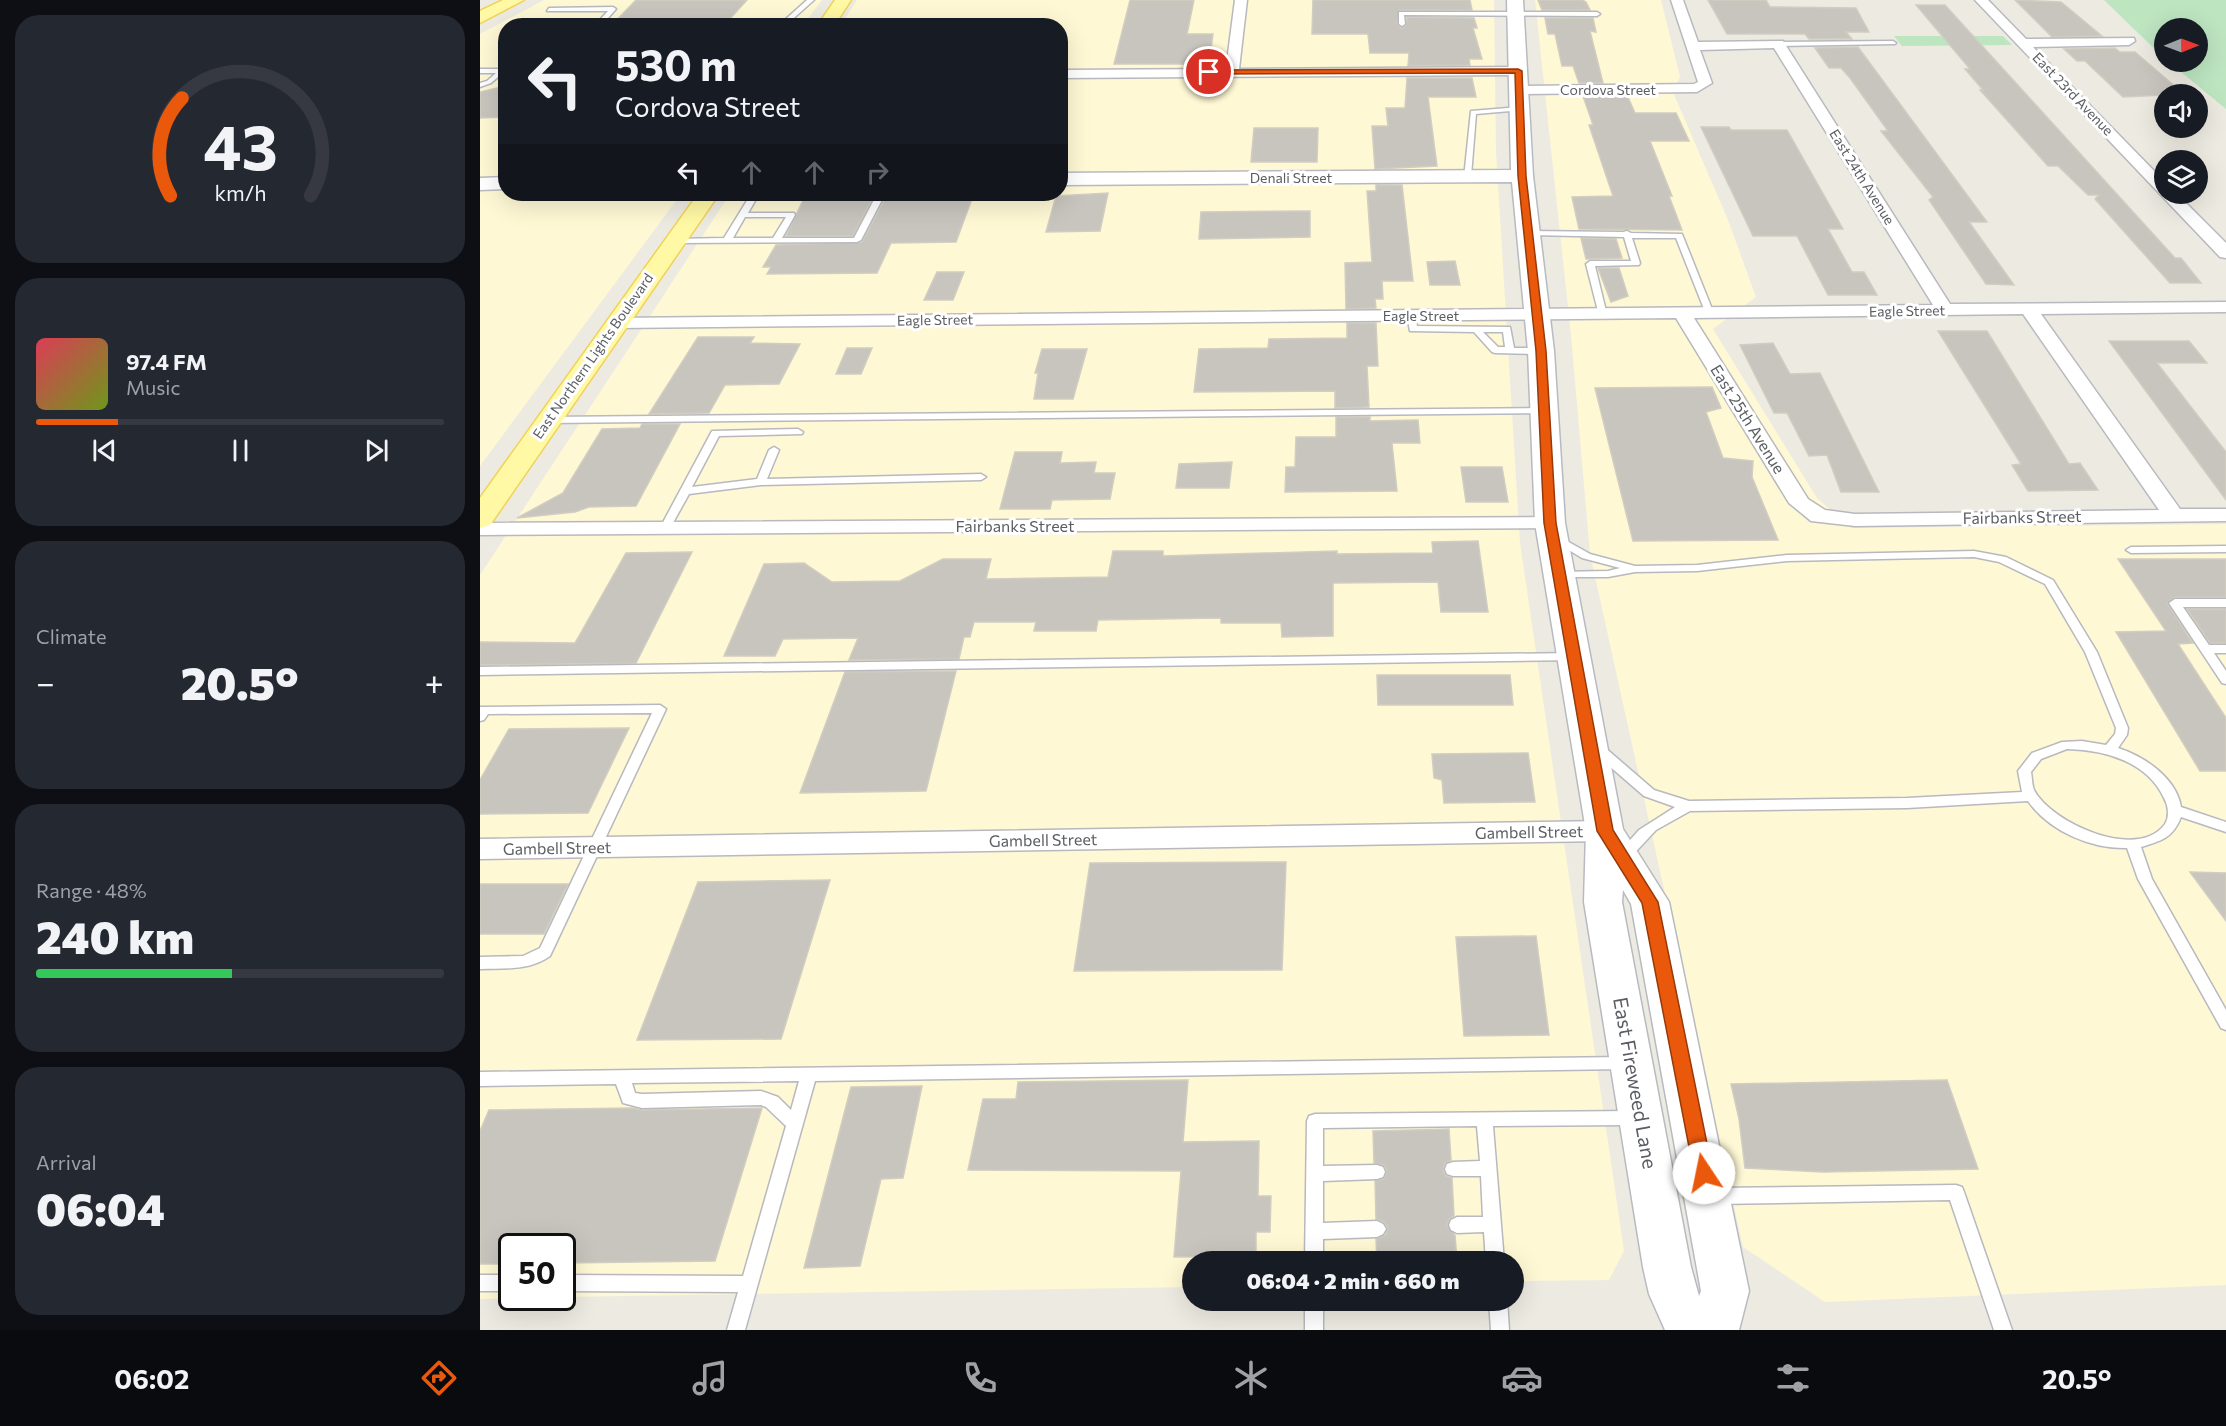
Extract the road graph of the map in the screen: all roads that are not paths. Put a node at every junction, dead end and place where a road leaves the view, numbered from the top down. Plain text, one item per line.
1 (516, 0) edge
2 (811, 0) edge
3 (843, 0) edge
4 (1240, 0) edge
5 (1677, 0) edge
6 (1981, 0) edge
7 (1516, 7) edge
8 (549, 9) dead end
9 (1597, 14) dead end
10 (480, 18) edge
11 (605, 18) edge
12 (790, 18) edge
13 (831, 18) edge
14 (1402, 24) dead end
15 (2128, 41) dead end
16 (1893, 43) dead end
17 (2024, 43) junction
18 (1778, 44) junction
19 (1693, 46) junction
20 (480, 71) edge
21 (498, 71) edge
22 (1232, 72) junction
23 (1068, 74) edge
24 (498, 75) edge
25 (480, 85) edge
26 (1519, 90) junction
27 (1467, 176) junction
28 (1522, 176) junction
29 (1068, 179) edge
30 (2154, 179) edge
31 (498, 183) edge
32 (480, 184) edge
33 (703, 201) edge
34 (751, 201) edge
35 (877, 201) edge
36 (2179, 204) edge
37 (742, 215) junction
38 (1530, 233) junction
39 (1627, 233) junction
40 (727, 240) junction
41 (776, 240) junction
42 (674, 241) junction
43 (2226, 253) edge
44 (2226, 307) edge
45 (1945, 310) junction
46 (2030, 310) junction
47 (1710, 314) junction
48 (1538, 315) junction
49 (1603, 315) junction
50 (1683, 315) junction
51 (1411, 316) junction
52 (616, 323) junction
53 (1476, 329) junction
54 (1510, 350) junction
55 (1541, 351) junction
56 (1542, 411) junction
57 (548, 420) junction
58 (798, 432) dead end
59 (774, 450) dead end
60 (981, 477) dead end
61 (760, 482) junction
62 (686, 491) junction
63 (2174, 515) junction
64 (2226, 515) edge
65 (1819, 516) joint
66 (480, 519) edge
67 (665, 528) junction
68 (480, 529) edge
69 (1551, 529) junction
70 (2226, 549) edge
71 (2131, 550) dead end
72 (1635, 569) junction
73 (1559, 574) junction
74 (2226, 603) edge
75 (2206, 649) junction
76 (2226, 649) edge
77 (1574, 657) junction
78 (480, 671) edge
79 (2226, 680) edge
80 (480, 717) edge
81 (1589, 741) junction
82 (2109, 750) junction
83 (2030, 796) junction
84 (1688, 806) junction
85 (2176, 810) junction
86 (2226, 827) edge
87 (1613, 844) junction
88 (2133, 845) junction
89 (595, 847) junction
90 (480, 849) edge
91 (480, 963) edge
92 (2226, 1024) edge
93 (1632, 1063) junction
94 (809, 1075) junction
95 (622, 1077) junction
96 (480, 1079) edge
97 (1641, 1118) junction
98 (1485, 1120) junction
99 (795, 1124) junction
100 (1489, 1168) junction
101 (1453, 1169) dead end
102 (1377, 1172) dead end
103 (1314, 1174) junction
104 (1708, 1196) junction
105 (1493, 1224) junction
106 (1457, 1226) dead end
107 (1377, 1229) dead end
108 (1314, 1231) junction
109 (1314, 1251) edge
110 (1494, 1251) edge
111 (480, 1283) edge
112 (498, 1283) edge
113 (576, 1283) edge
114 (749, 1284) junction
115 (1314, 1311) edge
116 (1499, 1311) edge
117 (736, 1330) edge
118 (1314, 1330) edge
119 (1500, 1330) edge
120 (1690, 1330) edge
121 (1714, 1330) edge
122 (2003, 1330) edge

1 - 10 main road
2 - 12 lane
3 - 13 main road
4 - 22 street
5 - 19 street
6 - 17 street, East 23rd Avenue
7 - 9 lane
7 - 14 lane
7 - 26 main road, East Fireweed Lane
8 - 11 lane
15 - 17 street
16 - 18 lane
17 - 30 street, East 23rd Avenue
18 - 19 street
18 - 45 street, East 24th Avenue
19 - 26 street, Cordova Street
20 - 21 lane
22 - 23 street, Cordova Street
22 - 26 street, Cordova Street
24 - 25 lane
26 - 27 lane
26 - 28 main road, East Fireweed Lane
27 - 28 main road, Denali Street
27 - 29 main road, Denali Street
28 - 38 main road, East Fireweed Lane
31 - 32 main road
33 - 42 main road, East Northern Lights Boulevard
34 - 37 lane
35 - 41 lane
36 - 43 street
37 - 40 lane
37 - 41 lane
38 - 39 lane
38 - 48 main road, East Fireweed Lane
39 - 47 lane
39 - 49 lane
40 - 41 lane
40 - 42 lane
42 - 52 main road, East Northern Lights Boulevard
44 - 46 street, Eagle Street
45 - 46 street, Eagle Street
45 - 47 street, Eagle Street
46 - 63 street
47 - 50 street, Eagle Street
48 - 49 street, Eagle Street
48 - 51 street, Eagle Street
48 - 55 main road, East Fireweed Lane
49 - 50 street, Eagle Street
50 - 65 street, East 25th Avenue
51 - 52 street, Eagle Street
51 - 53 lane
52 - 57 main road, East Northern Lights Boulevard
53 - 54 lane
53 - 54 lane
54 - 55 lane
55 - 56 main road, East Fireweed Lane
56 - 57 lane
56 - 69 main road, East Fireweed Lane
57 - 66 main road, East Northern Lights Boulevard
58 - 62 lane
59 - 61 lane
60 - 61 lane
61 - 62 lane
62 - 67 lane
63 - 64 street, Fairbanks Street
63 - 65 street, Fairbanks Street
67 - 68 street, Fairbanks Street
67 - 69 street, Fairbanks Street
69 - 72 lane
69 - 73 main road, East Fireweed Lane
70 - 71 lane
72 - 73 lane
72 - 82 lane
73 - 77 main road, East Fireweed Lane
74 - 75 lane
75 - 76 lane
75 - 79 lane
77 - 78 lane
77 - 81 main road, East Fireweed Lane
80 - 89 lane
81 - 84 lane
81 - 87 main road, East Fireweed Lane
82 - 83 lane
82 - 85 lane
83 - 84 lane
83 - 88 lane
84 - 87 lane
85 - 86 lane
85 - 88 lane
87 - 89 street, Gambell Street
87 - 93 main road, East Fireweed Lane
87 - 104 main road, East Fireweed Lane
88 - 92 lane
89 - 90 street, Gambell Street
89 - 91 lane
93 - 94 lane
93 - 97 main road, East Fireweed Lane
94 - 95 lane
94 - 99 lane
95 - 96 lane
95 - 99 lane
97 - 98 lane
97 - 120 main road, East Fireweed Lane
98 - 100 lane
98 - 103 lane
99 - 114 lane
100 - 101 lane
100 - 105 lane
102 - 103 lane
103 - 108 lane
104 - 121 main road, East Fireweed Lane
104 - 122 lane
105 - 106 lane
105 - 110 lane
107 - 108 lane
108 - 109 lane
111 - 112 lane
113 - 114 lane
114 - 117 lane
115 - 118 lane
116 - 119 lane

